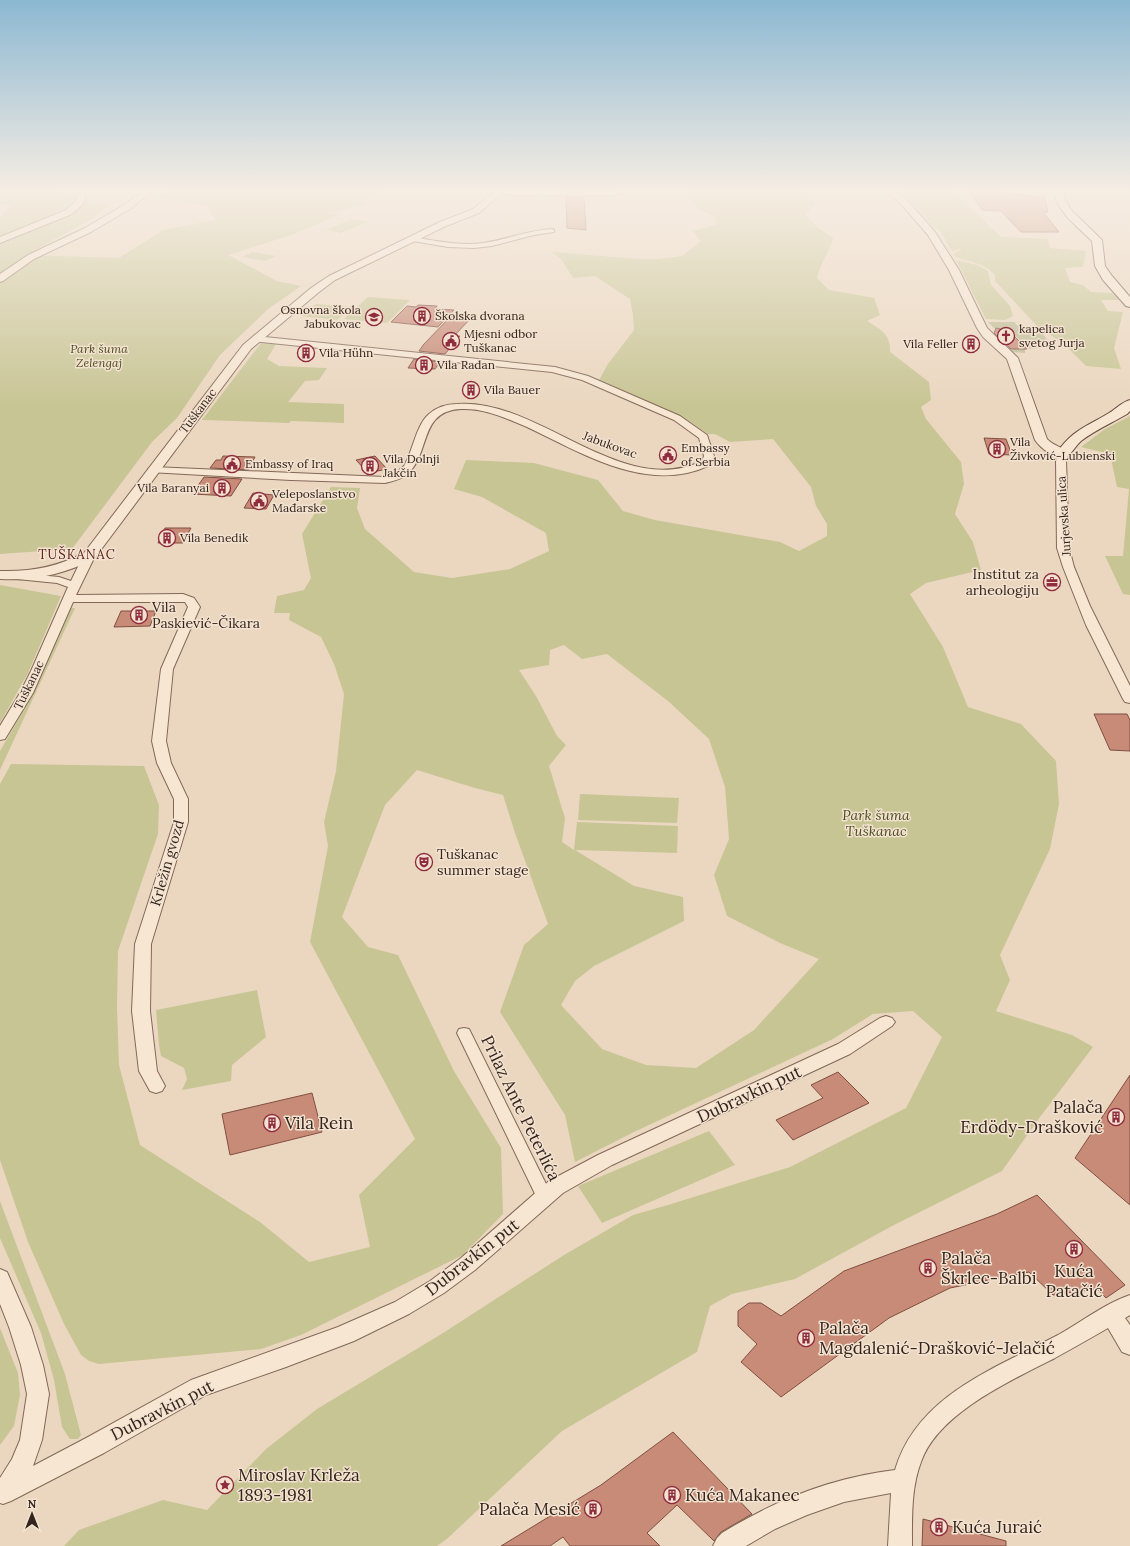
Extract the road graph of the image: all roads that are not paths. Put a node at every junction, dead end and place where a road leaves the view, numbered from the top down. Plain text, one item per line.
1 (25, 261) edge
2 (367, 261) edge
3 (949, 261) edge
4 (1099, 261) edge
5 (0, 279) edge
6 (1130, 304) edge
7 (255, 339) junction
8 (1130, 404) edge
9 (1063, 454) junction
10 (153, 470) junction
11 (89, 556) junction
12 (4, 575) edge
13 (75, 586) junction
14 (69, 599) junction
15 (1130, 699) edge
16 (0, 736) edge
17 (886, 1022) dead end
18 (464, 1033) dead end
19 (156, 1086) dead end
20 (545, 1198) junction
21 (0, 1278) edge
22 (1130, 1304) edge
23 (1111, 1315) junction
24 (1130, 1345) edge
25 (905, 1480) junction
26 (2, 1495) edge
27 (726, 1546) edge
28 (900, 1546) edge

1 - 5 street
2 - 7 street, Tuškanac
3 - 9 street
4 - 6 main road
7 - 10 street, Tuškanac
7 - 10 street, Jabukovac
8 - 9 main road
9 - 15 street, Jurjevska ulica
10 - 11 street, Tuškanac
11 - 12 street
11 - 13 street, Tuškanac
12 - 13 street
13 - 14 street, Tuškanac
14 - 16 street, Tuškanac
14 - 19 street, Krležin gvozd
17 - 20 street, Dubravkin put
18 - 20 street, Prilaz Ante Peterlića
20 - 26 street, Dubravkin put
21 - 26 street
22 - 23 street
23 - 24 street
23 - 25 street
25 - 27 street
25 - 28 street

